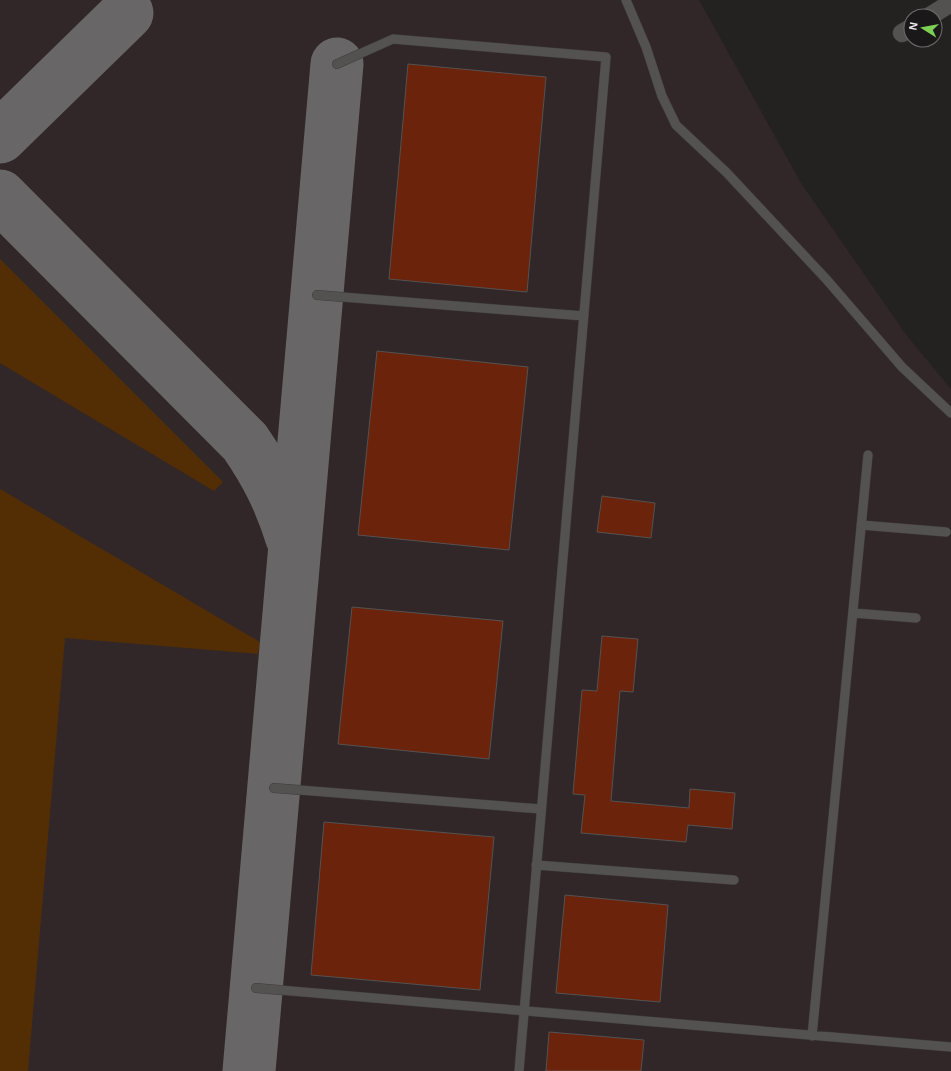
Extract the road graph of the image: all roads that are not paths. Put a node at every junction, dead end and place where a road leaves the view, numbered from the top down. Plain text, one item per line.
1 (626, 0) edge
2 (337, 64) dead end
3 (316, 294) dead end
4 (584, 316) junction
5 (951, 413) edge
6 (868, 455) dead end
7 (861, 525) junction
8 (946, 532) dead end
9 (853, 613) junction
10 (916, 618) dead end
11 (274, 788) dead end
12 (541, 809) junction
13 (536, 865) junction
14 (734, 880) dead end
15 (256, 988) dead end
16 (524, 1010) junction
17 (812, 1036) junction
18 (951, 1047) edge
19 (519, 1071) edge

1 - 5 lane
2 - 4 lane
3 - 4 lane
4 - 12 lane
6 - 7 lane
7 - 8 lane
7 - 9 lane
9 - 10 lane
9 - 17 lane
11 - 12 lane
12 - 13 lane
13 - 14 lane
13 - 16 lane
15 - 16 lane
16 - 17 lane
16 - 19 lane
17 - 18 lane

